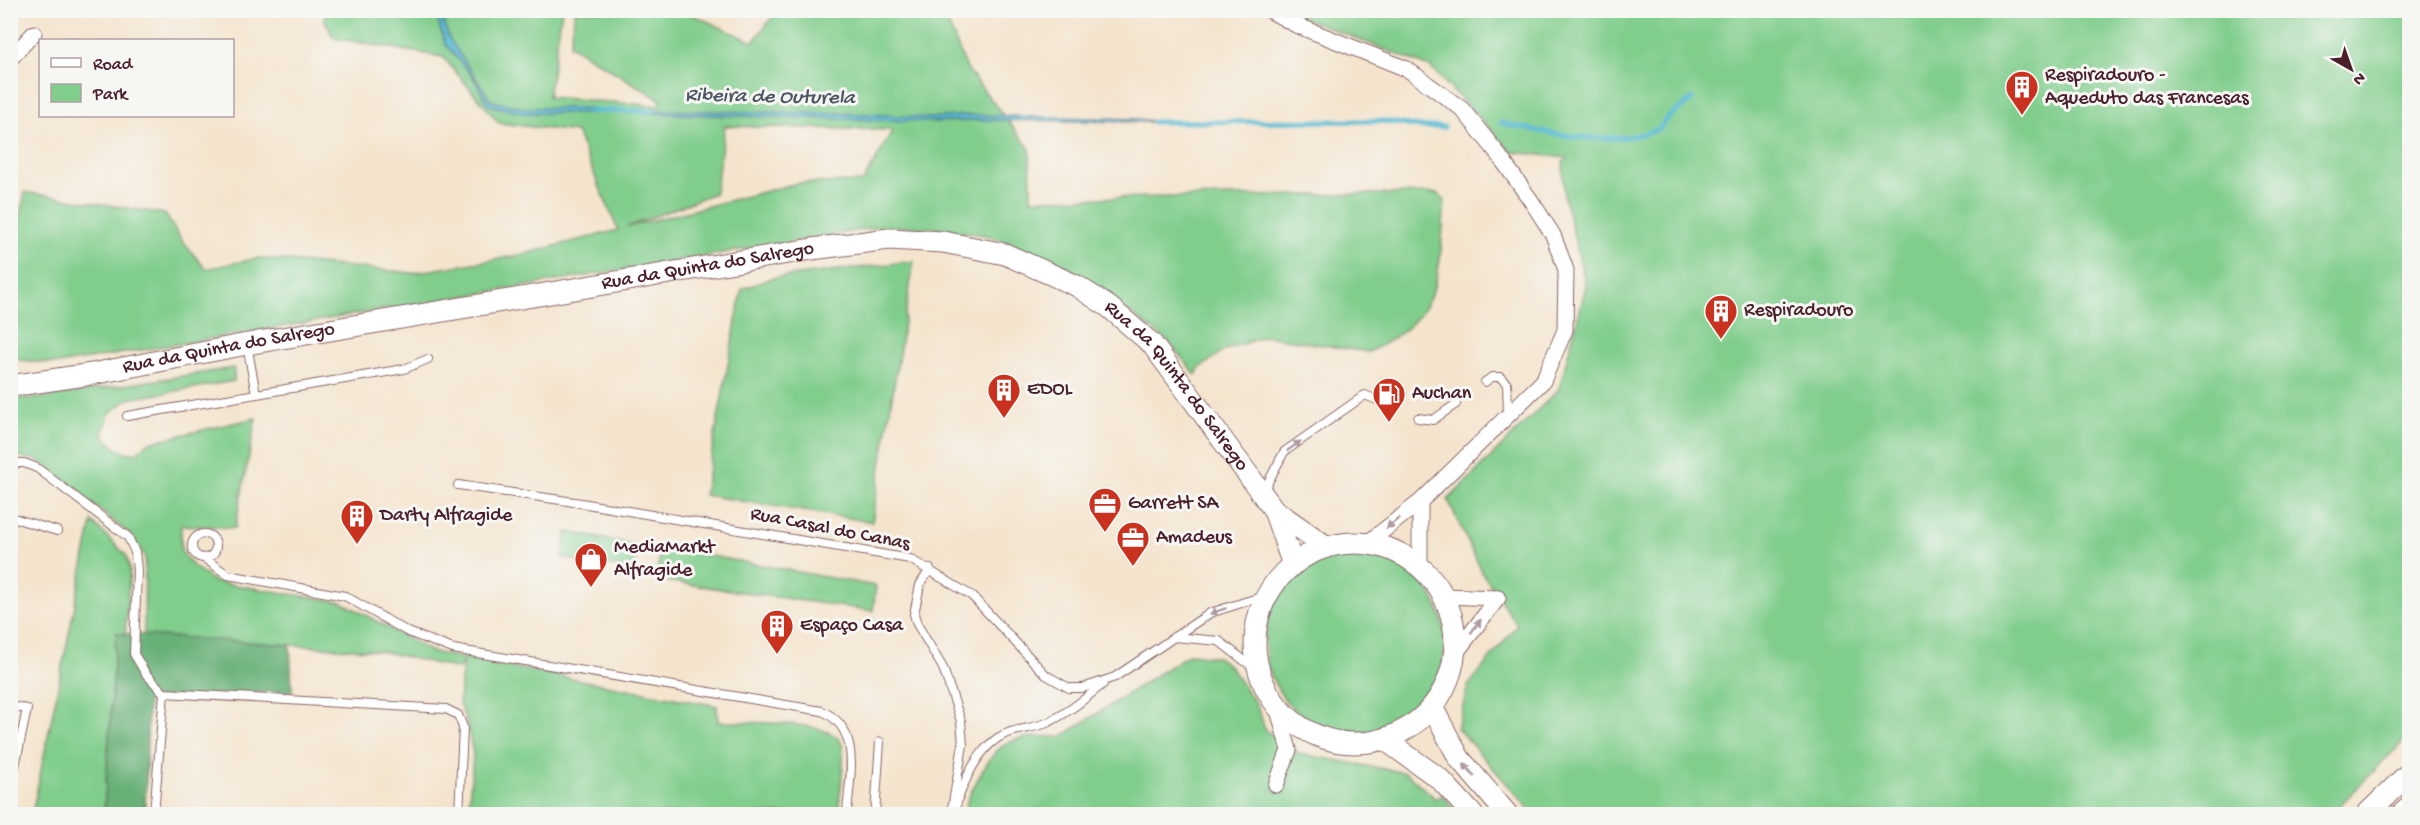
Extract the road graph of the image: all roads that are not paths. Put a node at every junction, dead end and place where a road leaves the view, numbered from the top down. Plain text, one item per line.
1 (1269, 10) edge
2 (34, 33) dead end
3 (10, 59) edge
4 (247, 344) junction
5 (428, 359) dead end
6 (10, 369) edge
7 (38, 380) junction
8 (1485, 382) dead end
9 (10, 386) edge
10 (256, 394) junction
11 (1456, 404) dead end
12 (1389, 405) dead end
13 (1508, 415) junction
14 (127, 416) dead end
15 (1418, 418) dead end
16 (10, 463) edge
17 (458, 485) dead end
18 (1268, 502) junction
19 (1420, 502) junction
20 (10, 517) edge
21 (57, 531) dead end
22 (1366, 543) junction
23 (1327, 547) junction
24 (204, 558) dead end
25 (1293, 565) junction
26 (1420, 566) junction
27 (930, 569) junction
28 (1268, 595) junction
29 (1444, 596) junction
30 (1174, 637) junction
31 (1455, 654) junction
32 (1259, 672) junction
33 (1109, 679) junction
34 (164, 693) junction
35 (10, 706) edge
36 (1277, 706) junction
37 (1432, 707) junction
38 (1384, 739) junction
39 (880, 742) dead end
40 (2409, 772) edge
41 (1276, 785) dead end
42 (10, 790) edge
43 (2409, 807) edge
44 (154, 814) edge
45 (459, 814) edge
46 (847, 814) edge
47 (875, 814) edge
48 (952, 814) edge
49 (1472, 814) edge
50 (1507, 814) edge
51 (2367, 814) edge
52 (2402, 814) edge

1 - 13 street
2 - 3 street
4 - 7 street, Rua da Quinta do Salrego
4 - 10 lane
4 - 18 street, Rua da Quinta do Salrego
5 - 10 lane
6 - 7 street, Rua da Quinta do Salrego
7 - 9 street, Rua da Quinta do Salrego
8 - 13 lane
10 - 14 lane
11 - 15 lane
18 -> 12 lane
13 - 19 street
16 - 34 lane
17 - 27 lane, Rua Casal do Canas
18 - 23 street, Rua da Quinta do Salrego
18 - 25 street, Rua da Quinta do Salrego
19 -> 22 street
19 - 26 street
20 - 21 lane
22 - 23 street
22 - 26 street
23 - 25 street
24 - 46 lane
25 - 28 street
26 - 29 street
27 - 33 lane, Rua Casal do Canas
27 - 48 lane
28 -> 30 lane, Rua Casal do Canas
28 - 32 street
29 - 31 street
31 -> 29 street
30 - 32 lane
30 - 33 lane, Rua Casal do Canas
31 - 37 street
32 - 36 street
33 - 48 lane
34 - 44 lane
34 - 45 lane
35 - 42 lane
36 - 38 street
36 - 41 street
37 - 38 street
50 -> 37 street
38 - 49 street
39 - 47 lane
40 - 51 street
43 - 52 street

